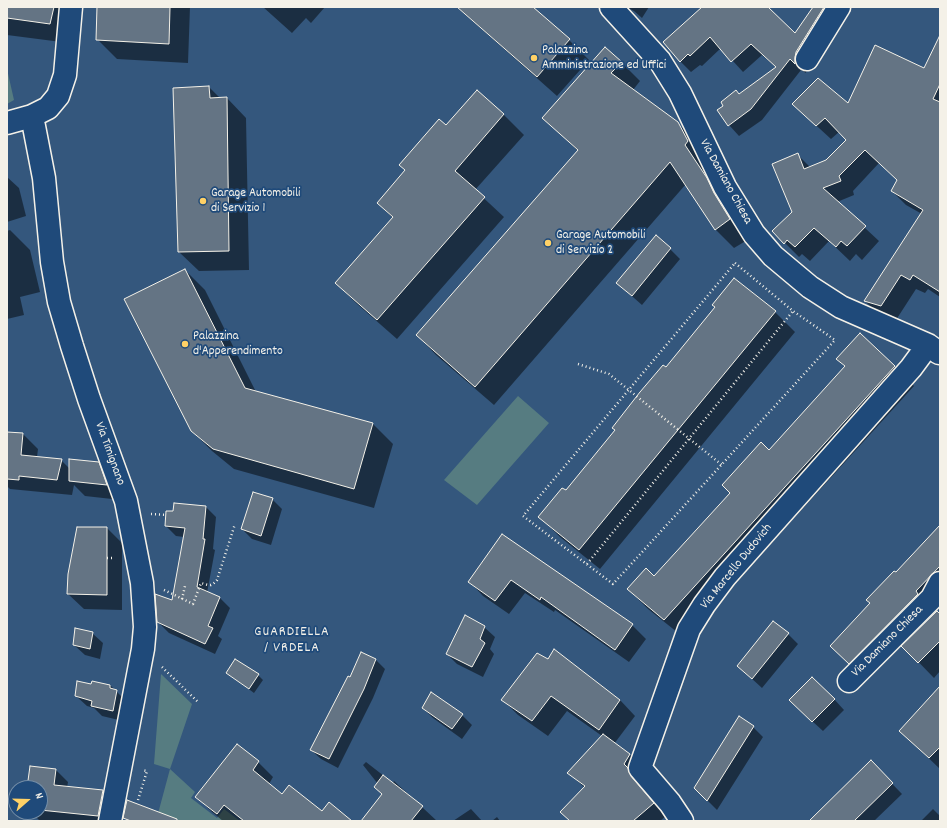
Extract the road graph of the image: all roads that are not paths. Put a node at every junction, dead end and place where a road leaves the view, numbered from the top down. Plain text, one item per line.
1 (71, 7) edge
2 (610, 7) edge
3 (839, 7) edge
4 (807, 59) dead end
5 (32, 116) junction
6 (7, 122) edge
7 (934, 349) edge
8 (940, 582) edge
9 (849, 681) dead end
10 (110, 821) edge
11 (682, 821) edge

1 - 5 street
2 - 7 street, Via Damiano Chiesa
3 - 4 street
5 - 6 street
5 - 10 street, Via Timignano
7 - 11 street, Via Marcello Dudovich
8 - 9 street, Via Damiano Chiesa

